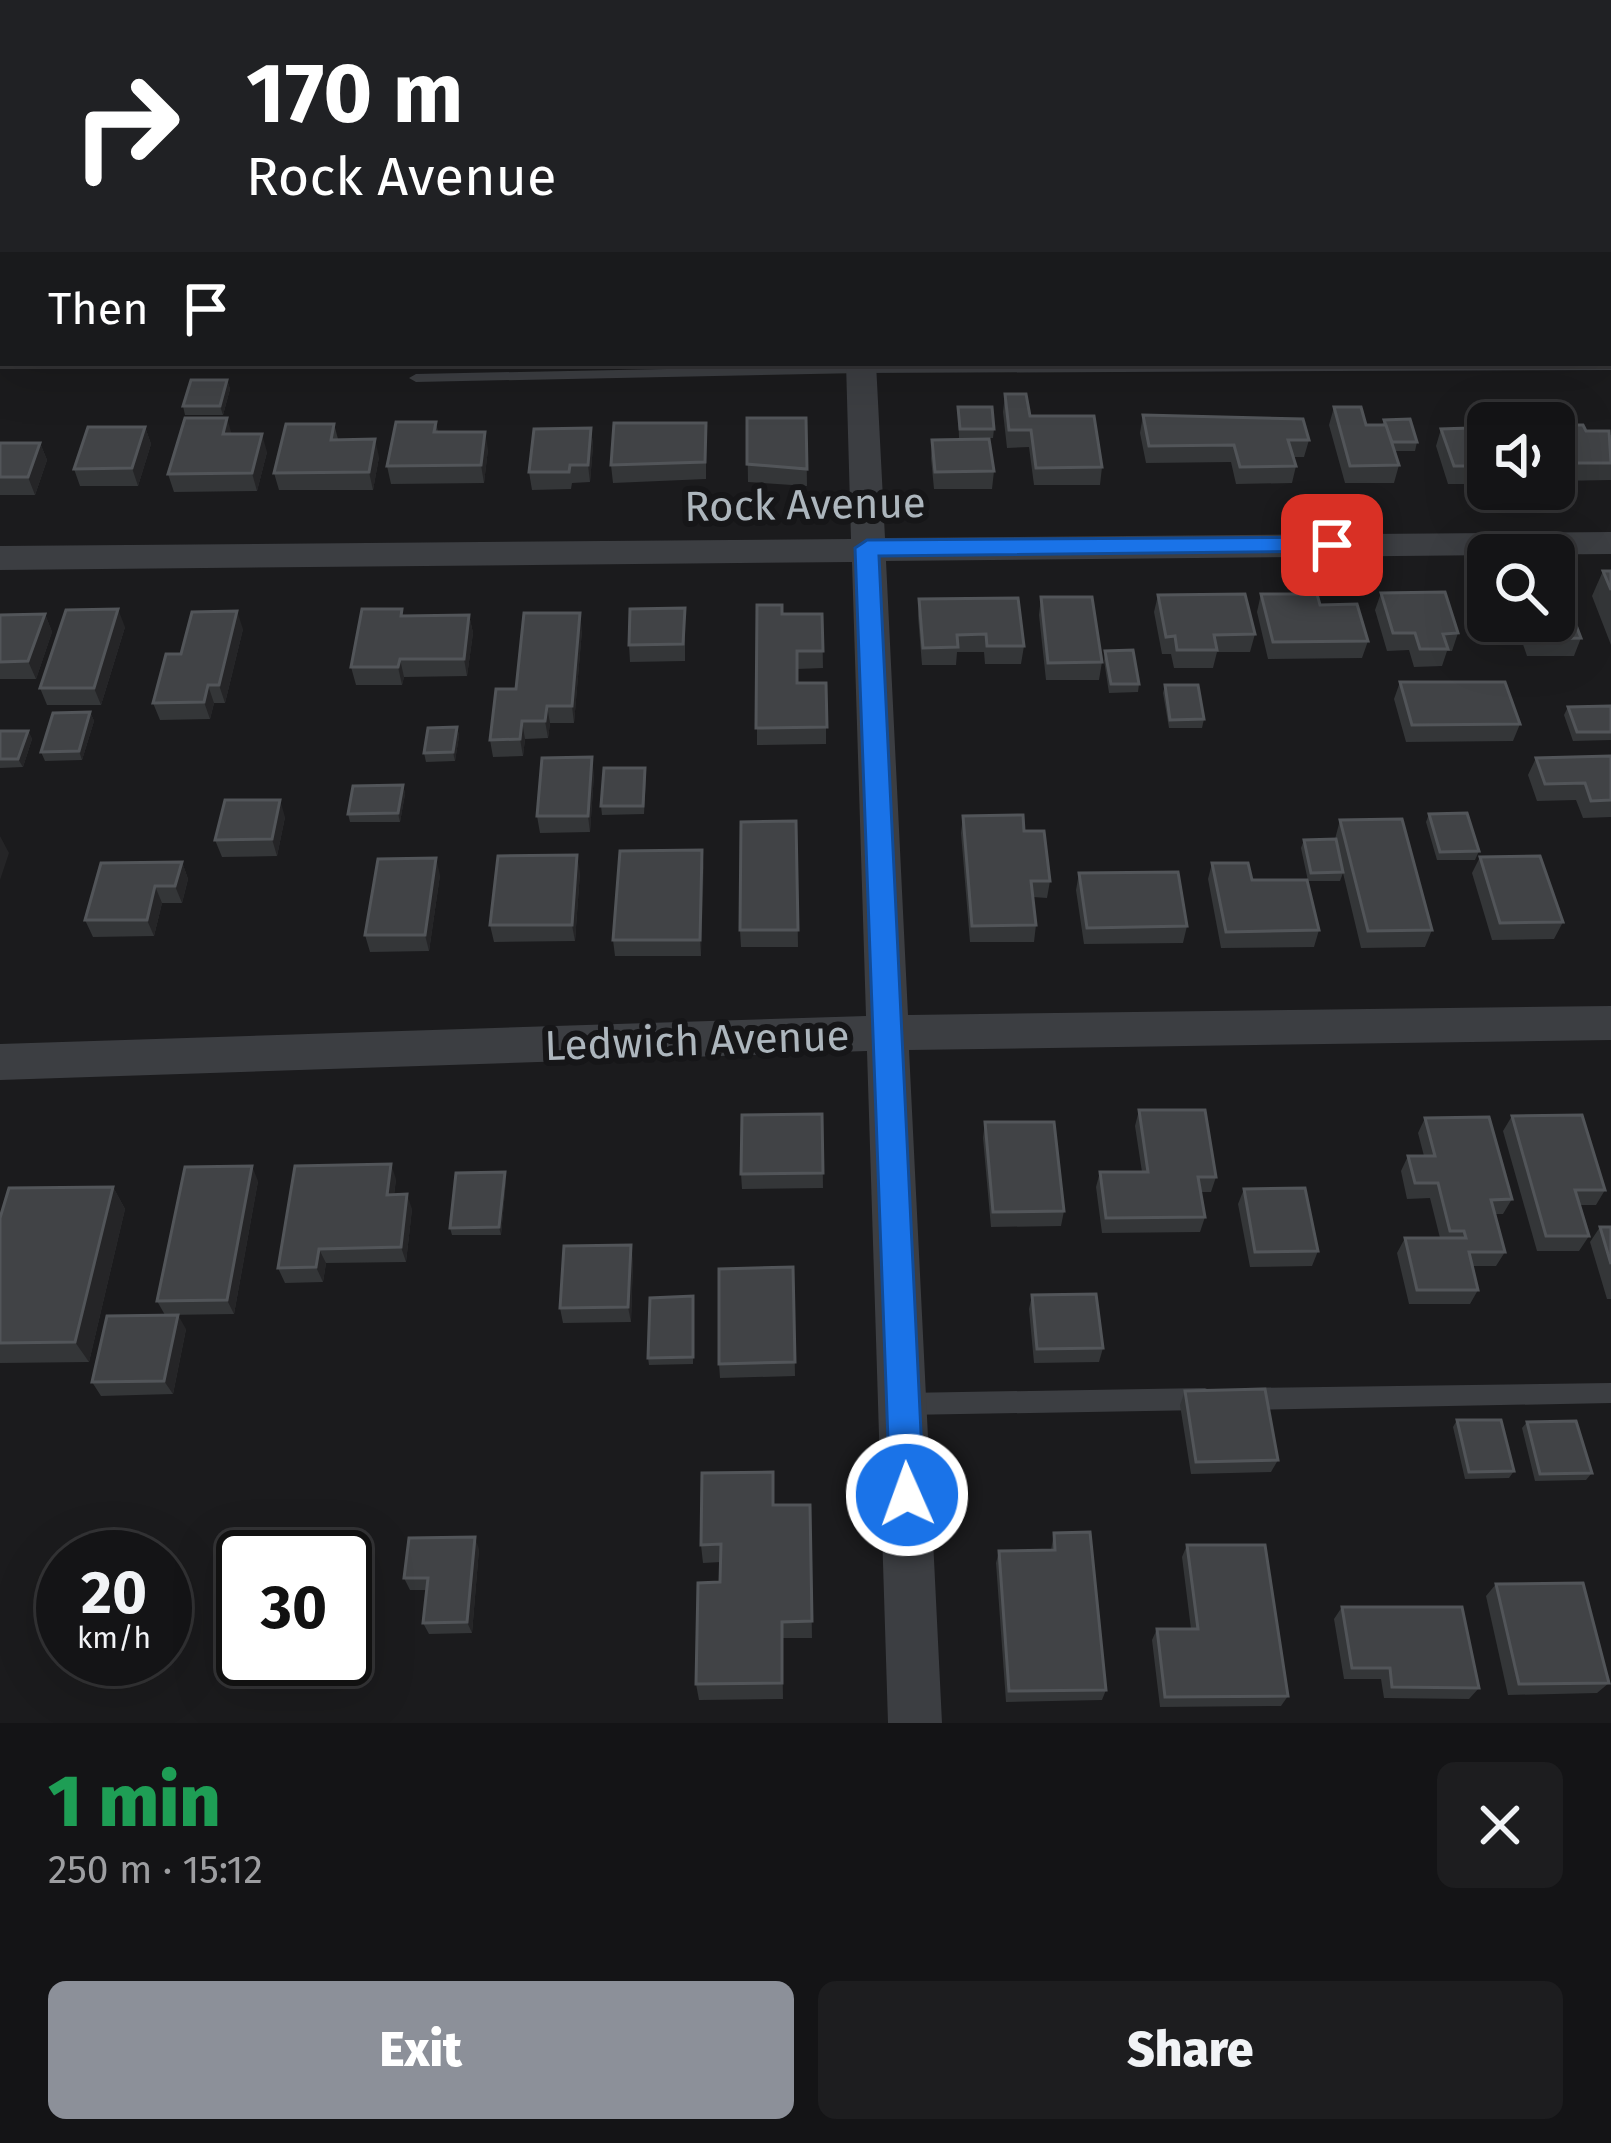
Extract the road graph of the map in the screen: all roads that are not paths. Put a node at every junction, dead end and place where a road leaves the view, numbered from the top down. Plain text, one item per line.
1 (861, 366) edge
2 (1611, 366) edge
3 (416, 378) dead end
4 (1611, 543) edge
5 (867, 548) junction
6 (0, 558) edge
7 (1611, 1023) edge
8 (891, 1034) junction
9 (0, 1062) edge
10 (1611, 1393) edge
11 (904, 1404) junction
12 (915, 1723) edge

1 - 2 lane
1 - 3 lane
1 - 5 street
4 - 5 street, Rock Avenue
5 - 6 street, Rock Avenue
5 - 8 street
7 - 8 street, Ledwich Avenue
8 - 9 street, Ledwich Avenue
8 - 11 street
10 - 11 lane
11 - 12 street

